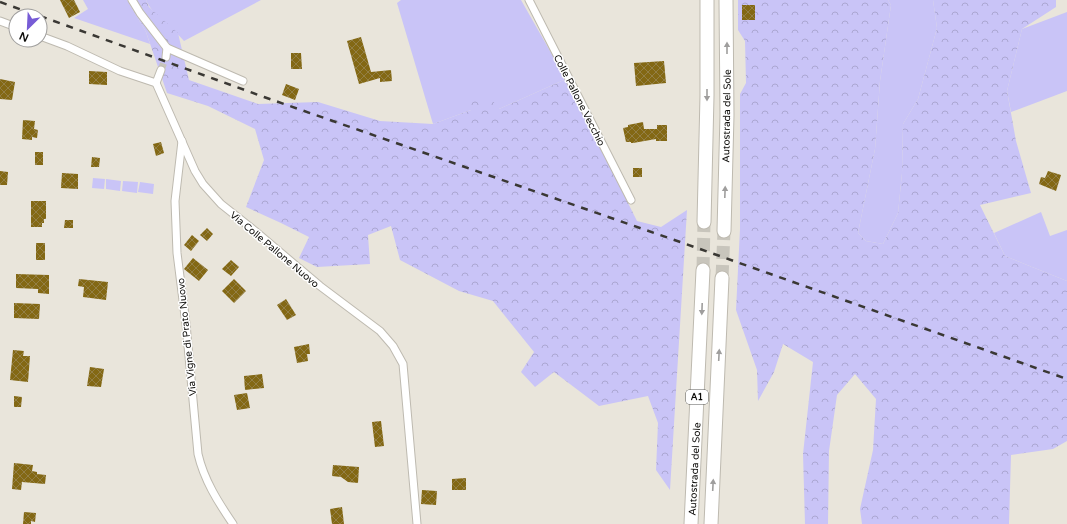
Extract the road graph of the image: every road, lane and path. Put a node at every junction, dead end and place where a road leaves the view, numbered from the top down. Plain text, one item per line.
1 (132, 0) edge
2 (529, 0) edge
3 (706, 0) edge
4 (726, 0) edge
5 (48, 39) edge
6 (167, 48) junction
7 (166, 57) tunnel mouth
8 (161, 70) tunnel mouth
9 (244, 81) dead end
10 (156, 83) junction
11 (182, 140) junction
12 (631, 200) dead end
13 (704, 222) tunnel mouth
14 (724, 231) tunnel mouth
15 (703, 270) tunnel mouth
16 (722, 278) tunnel mouth
17 (233, 524) edge
18 (417, 524) edge
19 (691, 524) edge
20 (711, 524) edge

1 - 6 street
2 - 12 street, Colle Pallone Vecchio
3 -> 13 highway, Autostrada del Sole
14 -> 4 highway, Autostrada del Sole
5 - 10 street
6 - 7 street
6 - 9 street
8 - 10 street
10 - 11 street, Via Colle Pallone Nuovo
11 - 17 street, Via Vigne di Prato Nuovo
11 - 18 street, Via Colle Pallone Nuovo
15 -> 19 highway, Autostrada del Sole / A1
20 -> 16 highway, Autostrada del Sole / A1

